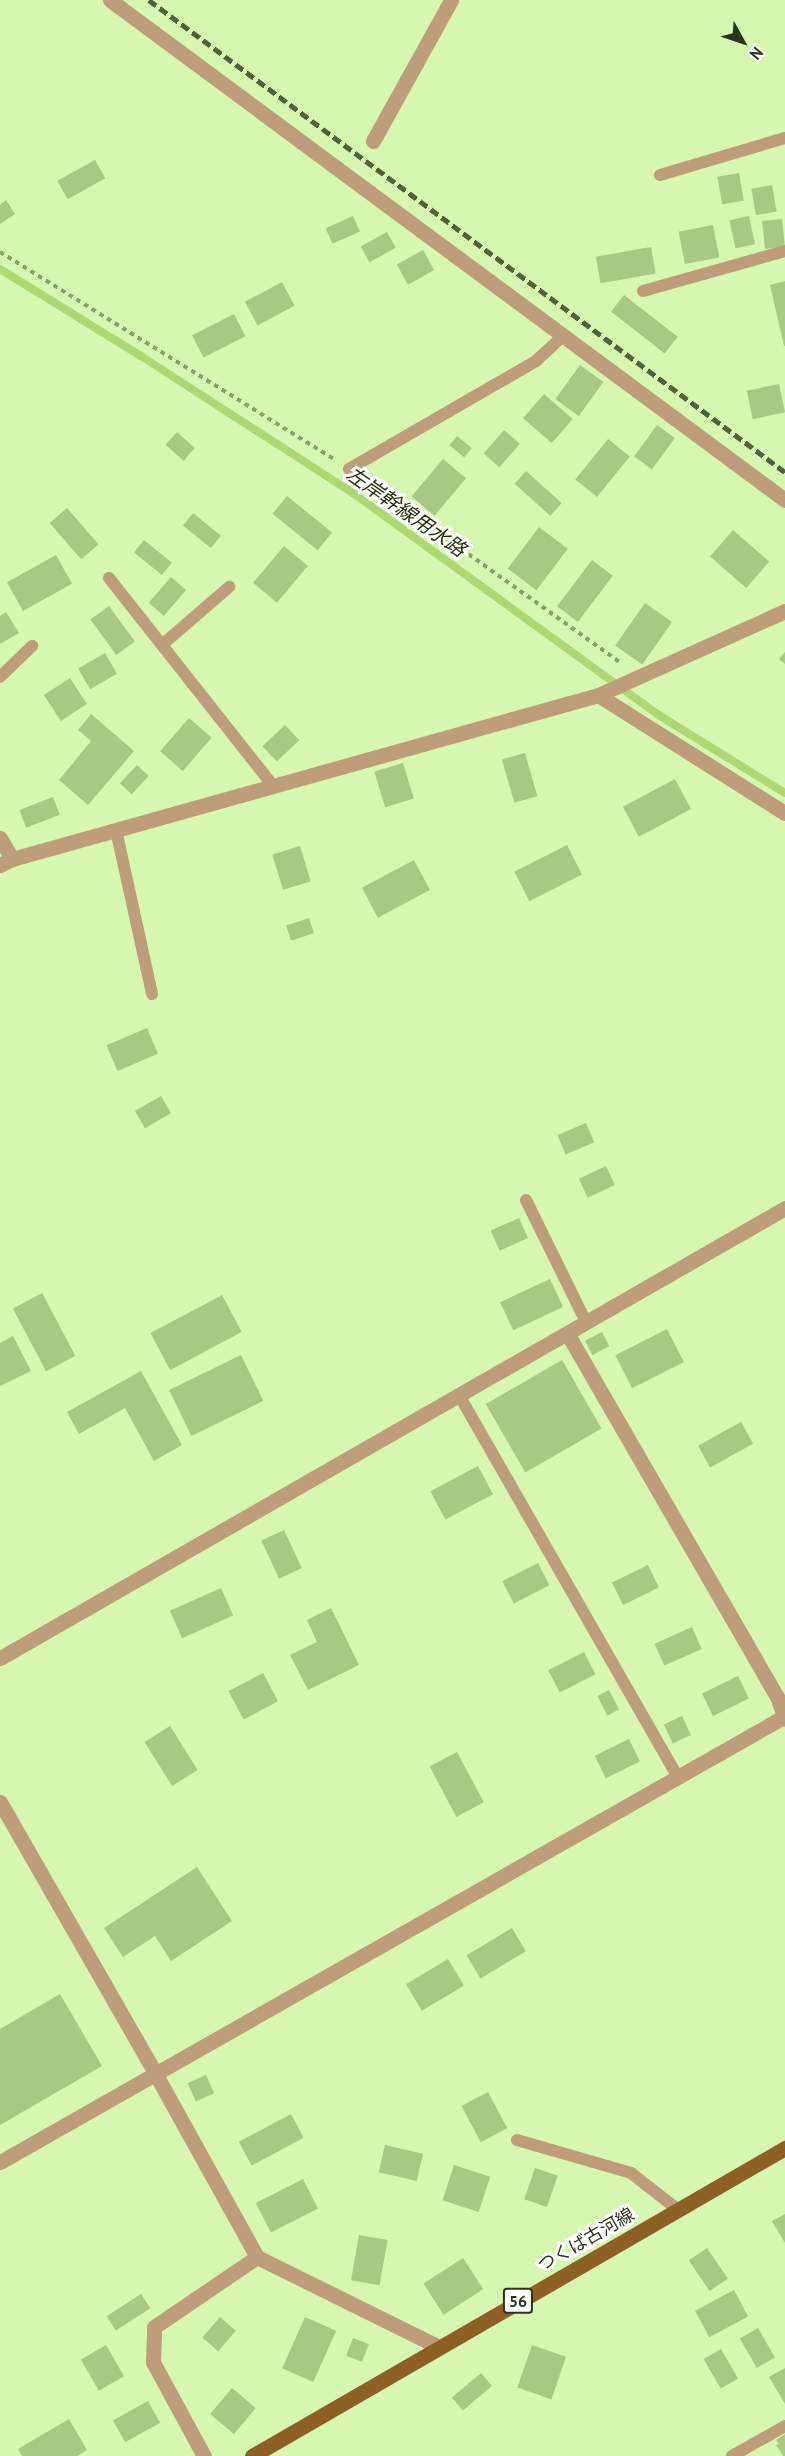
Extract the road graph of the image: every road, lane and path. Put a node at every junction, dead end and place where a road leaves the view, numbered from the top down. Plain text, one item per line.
1 (110, 0) edge
2 (451, 0) edge
3 (785, 138) edge
4 (373, 141) dead end
5 (660, 175) dead end
6 (785, 250) edge
7 (0, 252) edge
8 (643, 291) dead end
9 (564, 335) junction
10 (349, 469) junction
11 (785, 501) edge
12 (109, 578) dead end
13 (229, 587) dead end
14 (785, 611) edge
15 (162, 645) junction
16 (32, 646) dead end
17 (0, 677) edge
18 (641, 677) junction
19 (598, 695) junction
20 (273, 786) junction
21 (785, 813) edge
22 (116, 830) junction
23 (0, 838) edge
24 (6, 862) edge
25 (152, 994) dead end
26 (526, 1200) dead end
27 (785, 1208) edge
28 (586, 1322) junction
29 (567, 1333) junction
30 (459, 1395) junction
31 (0, 1658) edge
32 (785, 1717) edge
33 (678, 1777) junction
34 (0, 1802) edge
35 (155, 2073) junction
36 (517, 2140) dead end
37 (785, 2148) edge
38 (0, 2162) edge
39 (677, 2209) junction
40 (257, 2257) junction
41 (439, 2347) junction
42 (785, 2426) edge
43 (204, 2456) edge
44 (252, 2456) edge
45 (732, 2456) edge

1 - 9 street
2 - 4 street
3 - 5 lane
6 - 8 lane
7 - 10 path
9 - 10 lane
9 - 11 street
10 - 18 path
12 - 15 lane
13 - 15 lane
14 - 18 street
15 - 20 lane
16 - 17 lane
18 - 19 street
19 - 20 street
19 - 21 street
20 - 22 street
22 - 24 street
22 - 25 lane
23 - 24 street
26 - 28 lane
27 - 28 street
28 - 29 street
29 - 30 street
29 - 32 street
30 - 31 street
30 - 33 lane
32 - 33 street
33 - 35 street
34 - 35 street
35 - 38 street
35 - 40 street
36 - 39 lane
37 - 39 main road, つくば古河線 / 56
39 - 41 main road, つくば古河線 / 56
40 - 41 street
40 - 43 street
41 - 44 main road, つくば古河線 / 56
42 - 45 lane

